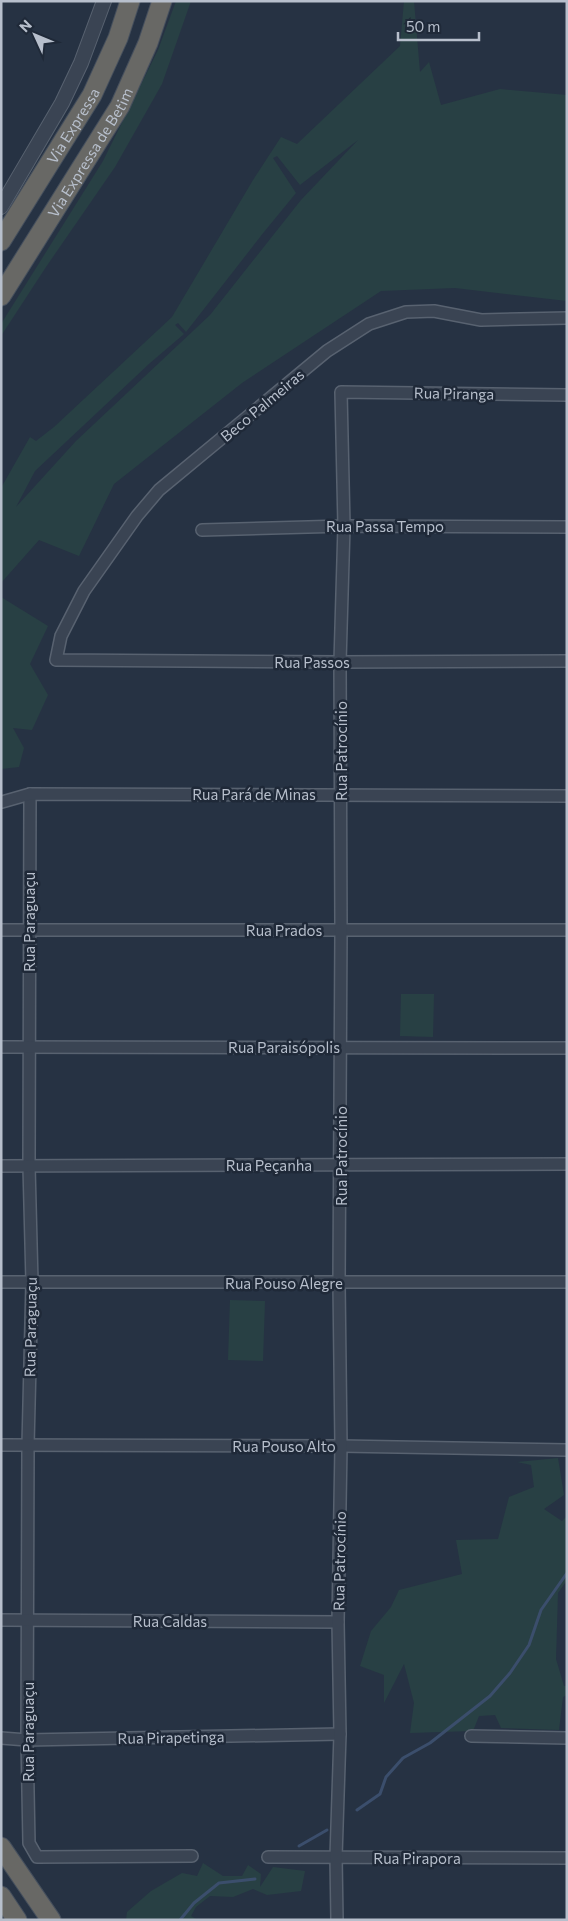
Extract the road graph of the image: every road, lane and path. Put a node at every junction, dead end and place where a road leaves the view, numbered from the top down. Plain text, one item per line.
1 (104, 1) edge
2 (130, 1) edge
3 (162, 1) edge
4 (1, 207) edge
5 (1, 241) edge
6 (1, 296) edge
7 (567, 318) edge
8 (341, 392) joint
9 (567, 394) edge
10 (344, 526) junction
11 (567, 527) edge
12 (202, 530) dead end
13 (56, 660) joint
14 (567, 661) edge
15 (340, 662) junction
16 (30, 794) junction
17 (341, 794) junction
18 (567, 796) edge
19 (2, 802) edge
20 (1, 930) edge
21 (29, 930) junction
22 (341, 930) junction
23 (567, 930) edge
24 (1, 1046) edge
25 (341, 1046) junction
26 (30, 1047) junction
27 (567, 1048) edge
28 (341, 1164) junction
29 (567, 1164) edge
30 (1, 1166) edge
31 (29, 1166) junction
32 (1, 1282) edge
33 (32, 1282) junction
34 (567, 1282) edge
35 (339, 1283) junction
36 (1, 1445) edge
37 (28, 1445) junction
38 (341, 1446) junction
39 (567, 1450) edge
40 (1, 1620) edge
41 (29, 1620) junction
42 (338, 1622) junction
43 (340, 1734) junction
44 (471, 1736) dead end
45 (1, 1738) edge
46 (567, 1738) edge
47 (27, 1740) junction
48 (1, 1847) edge
49 (192, 1856) dead end
50 (268, 1857) dead end
51 (336, 1858) junction
52 (567, 1858) edge
53 (1, 1896) edge
54 (17, 1920) edge
55 (51, 1920) edge
56 (337, 1920) edge

1 - 4 street
2 - 5 highway, Via Expressa
3 - 6 highway, Via Expressa de Betim
7 - 13 street, Beco Palmeiras
8 - 9 street, Rua Piranga
8 - 10 street, Rua Patrocínio
10 - 11 street, Rua Passa Tempo
10 - 12 street, Rua Passa Tempo
10 - 15 street, Rua Patrocínio
13 - 15 street, Rua Passos
14 - 15 street, Rua Passos
15 - 17 street, Rua Patrocínio
16 - 17 street, Rua Pará de Minas
16 - 19 street, Rua Pará de Minas
16 - 21 street, Rua Paraguaçu
17 - 18 street, Rua Pará de Minas
17 - 22 street, Rua Patrocínio
20 - 21 street, Rua Prados
21 - 22 street, Rua Prados
21 - 26 street, Rua Paraguaçu
22 - 23 street, Rua Prados
22 - 25 street, Rua Patrocínio
24 - 26 street, Rua Paraisópolis
25 - 26 street, Rua Paraisópolis
25 - 27 street, Rua Paraisópolis
25 - 28 street, Rua Patrocínio
26 - 31 street, Rua Paraguaçu
28 - 29 street, Rua Peçanha
28 - 31 street, Rua Peçanha
28 - 35 street, Rua Patrocínio
30 - 31 street, Rua Peçanha
31 - 33 street, Rua Paraguaçu
32 - 33 street, Rua Pouso Alegre
33 - 35 street, Rua Pouso Alegre
33 - 37 street, Rua Paraguaçu
34 - 35 street, Rua Pouso Alegre
35 - 38 street, Rua Patrocínio
36 - 37 street, Rua Pouso Alto
37 - 38 street, Rua Pouso Alto
37 - 41 street, Rua Paraguaçu
38 - 39 street, Rua Pouso Alto
38 - 42 street, Rua Patrocínio
40 - 41 street, Rua Caldas
41 - 42 street, Rua Caldas
41 - 47 street, Rua Paraguaçu
42 - 43 street, Rua Patrocínio
43 - 47 street, Rua Pirapetinga
43 - 51 street, Rua Patrocínio
44 - 46 street
45 - 47 street, Rua Pirapetinga
47 - 49 street, Rua Paraguaçu
48 - 55 highway
50 - 51 street, Rua Pirapora
51 - 52 street, Rua Pirapora
51 - 56 street, Rua Patrocínio
53 - 54 highway

